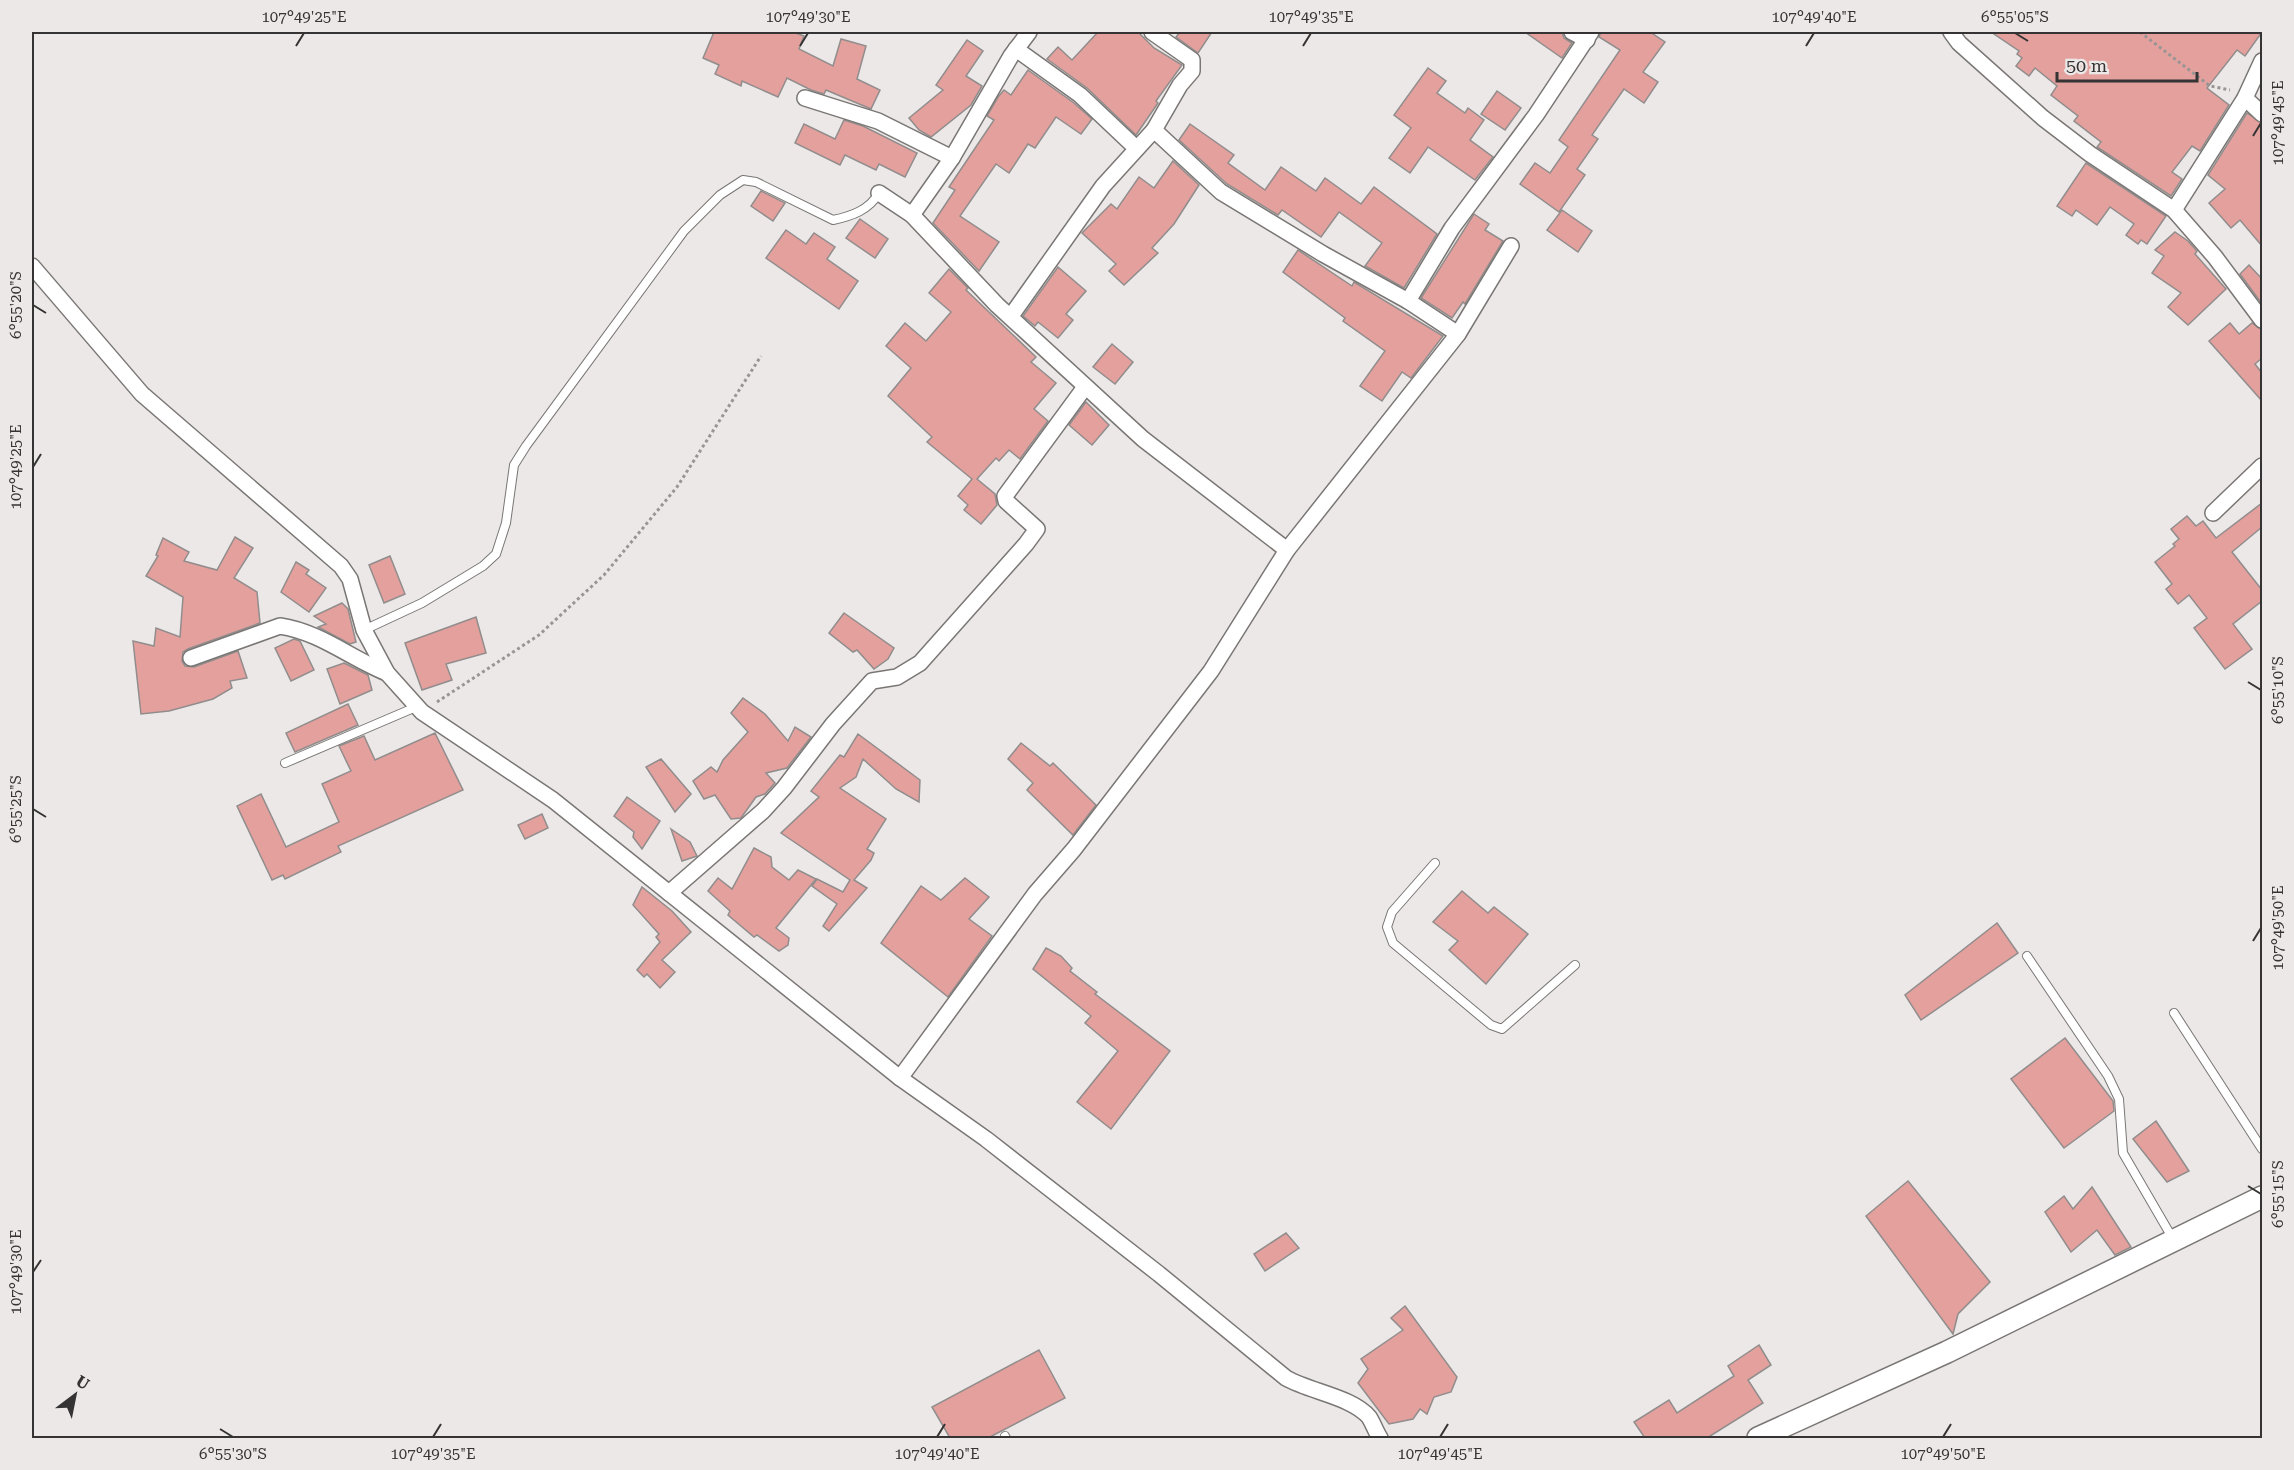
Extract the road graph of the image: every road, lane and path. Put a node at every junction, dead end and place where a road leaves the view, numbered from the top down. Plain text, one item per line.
1 (1029, 32) edge
2 (1152, 32) edge
3 (1572, 32) edge
4 (1951, 32) edge
5 (2140, 32) edge
6 (1589, 36) edge
7 (1016, 49) junction
8 (2262, 61) edge
9 (805, 98) dead end
10 (2245, 98) junction
11 (2262, 114) edge
12 (1155, 130) junction
13 (1136, 148) junction
14 (952, 158) junction
15 (879, 193) joint
16 (2174, 210) junction
17 (912, 215) junction
18 (1511, 246) dead end
19 (32, 266) edge
20 (1408, 301) junction
21 (1011, 316) junction
22 (2262, 320) edge
23 (1458, 334) junction
24 (761, 356) dead end
25 (1085, 387) junction
26 (2262, 466) edge
27 (2213, 513) dead end
28 (1287, 550) junction
29 (364, 630) junction
30 (191, 658) dead end
31 (387, 673) junction
32 (419, 709) junction
33 (285, 763) dead end
34 (1435, 863) dead end
35 (669, 893) junction
36 (2027, 956) dead end
37 (1575, 964) dead end
38 (2174, 1013) dead end
39 (900, 1078) junction
40 (2262, 1149) edge
41 (2262, 1197) edge
42 (2174, 1240) junction
43 (1380, 1438) edge
44 (1758, 1438) edge

1 - 7 street
2 - 12 street
3 - 6 street
4 - 16 street
5 - 10 path
6 - 20 street
7 - 13 street
7 - 14 street
8 - 10 street
9 - 14 street
10 - 11 street
10 - 16 street
12 - 13 street
12 - 20 street
13 - 21 street
14 - 17 street
15 - 17 street
15 - 29 lane
16 - 22 street
17 - 21 street
18 - 23 street
19 - 29 street
20 - 23 street
21 - 25 street
23 - 28 street
24 - 32 path
25 - 28 street
25 - 35 street
26 - 27 street
28 - 39 street
29 - 31 street
30 - 31 street
31 - 32 street
32 - 33 lane
32 - 35 street
34 - 37 lane
35 - 39 street
36 - 42 lane
38 - 40 lane
39 - 43 street
41 - 42 main road
42 - 44 main road

